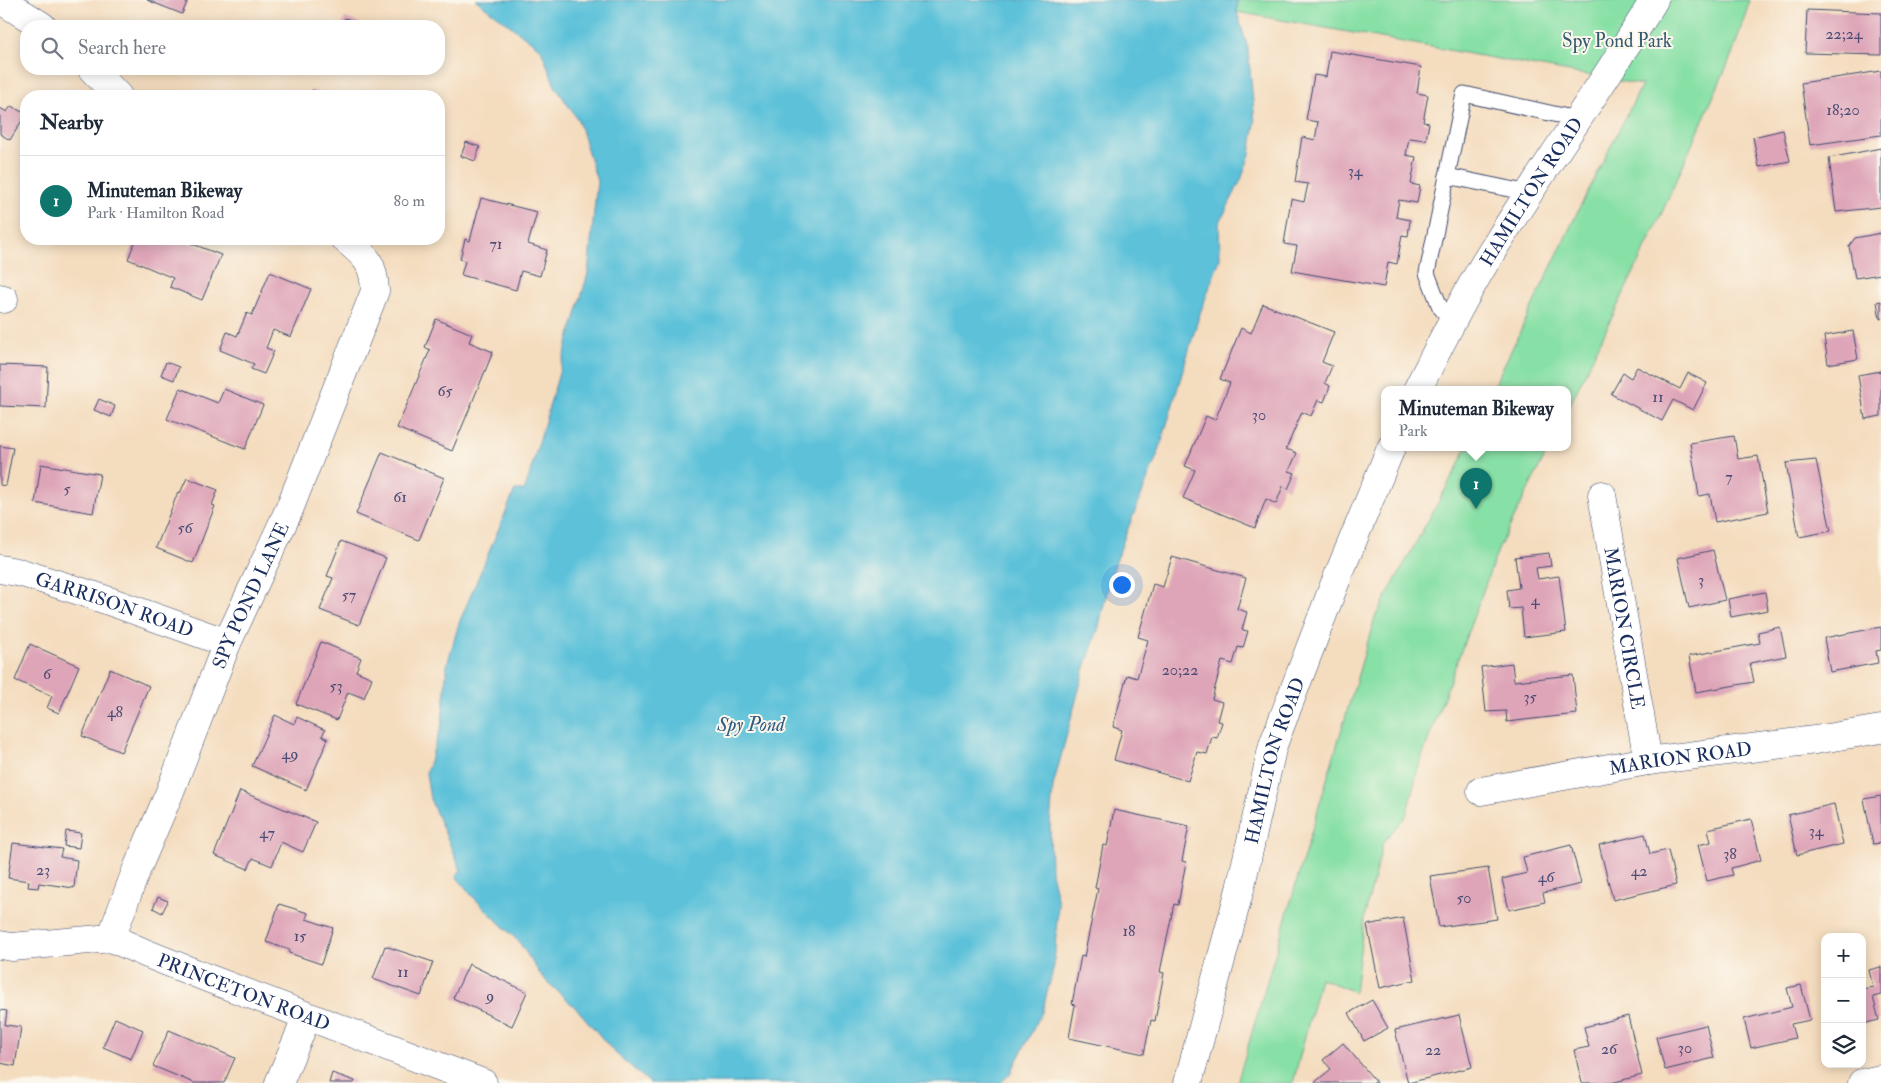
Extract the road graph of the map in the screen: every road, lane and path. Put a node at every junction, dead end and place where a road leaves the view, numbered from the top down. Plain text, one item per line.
1 (1, 0) edge
2 (1654, 0) edge
3 (33, 20) edge
4 (98, 75) edge
5 (112, 90) edge
6 (1576, 119) junction
7 (1447, 176) junction
8 (1529, 193) junction
9 (354, 246) edge
10 (1452, 321) junction
11 (1419, 386) edge
12 (1391, 451) edge
13 (1602, 495) dead end
14 (0, 569) edge
15 (227, 643) junction
16 (1881, 729) edge
17 (1648, 761) junction
18 (1481, 791) dead end
19 (111, 938) junction
20 (0, 945) edge
21 (307, 1017) junction
22 (1881, 1080) edge
23 (279, 1083) edge
24 (483, 1083) edge
25 (1188, 1083) edge
26 (1862, 1083) edge

1 - 3 street
2 - 6 street, HAMILTON ROAD
4 - 5 street
6 - 7 lane
6 - 8 street, HAMILTON ROAD
7 - 8 lane
7 - 10 lane
8 - 10 street, HAMILTON ROAD
9 - 15 street, SPY POND LANE
10 - 11 street, HAMILTON ROAD
12 - 25 street, HAMILTON ROAD
13 - 17 street, MARION CIRCLE
14 - 15 street, GARRISON ROAD
15 - 19 street, SPY POND LANE
16 - 17 street, MARION ROAD
17 - 18 street, MARION ROAD
19 - 20 street, PRINCETON ROAD
19 - 21 street, PRINCETON ROAD
21 - 23 street
21 - 24 street, PRINCETON ROAD
22 - 26 street

